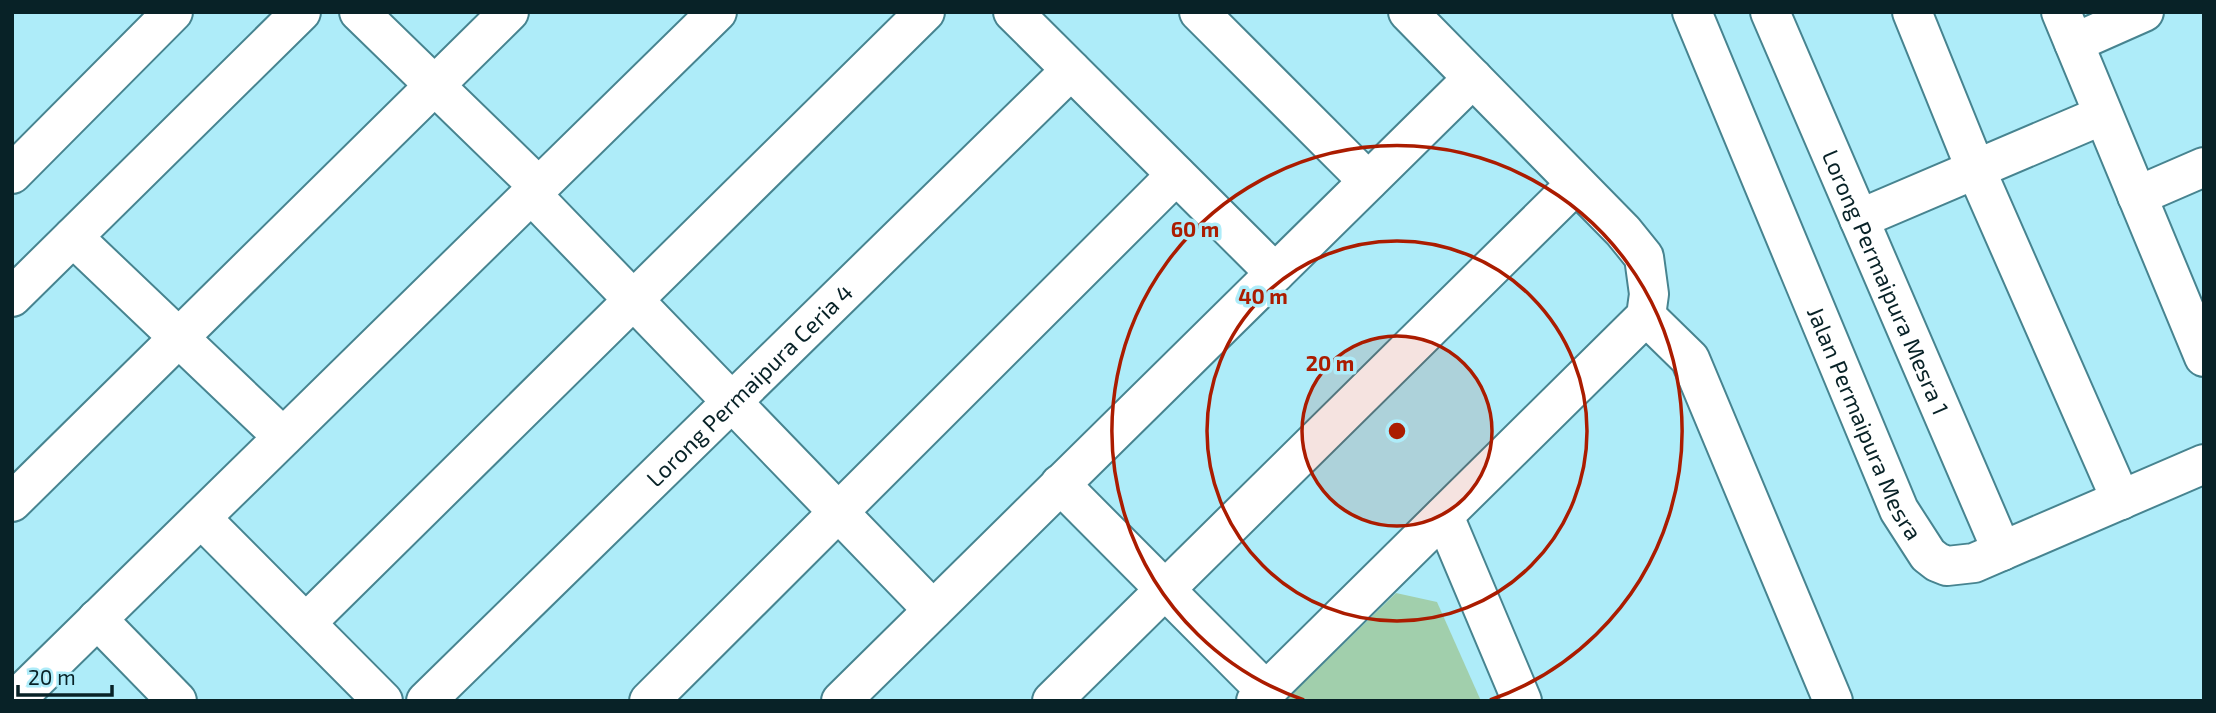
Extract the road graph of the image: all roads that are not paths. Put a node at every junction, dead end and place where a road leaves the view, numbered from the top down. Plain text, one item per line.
1 (173, 12) edge
2 (301, 12) edge
3 (359, 12) edge
4 (509, 12) edge
5 (717, 12) edge
6 (925, 12) edge
7 (1013, 12) edge
8 (1199, 12) edge
9 (1408, 12) edge
10 (1692, 12) edge
11 (1770, 12) edge
12 (1912, 12) edge
13 (2144, 12) edge
14 (2067, 28) edge
15 (1071, 70) junction
16 (1473, 78) junction
17 (434, 86) junction
18 (2104, 115) junction
19 (2204, 167) edge
20 (1976, 170) junction
21 (12, 174) edge
22 (1176, 175) junction
23 (1367, 181) junction
24 (1576, 184) junction
25 (535, 190) junction
26 (2137, 197) junction
27 (1859, 219) junction
28 (73, 237) junction
29 (1275, 273) junction
30 (12, 298) edge
31 (633, 300) junction
32 (1646, 316) junction
33 (178, 338) junction
34 (2204, 357) edge
35 (732, 402) junction
36 (283, 437) junction
37 (2204, 464) edge
38 (1060, 484) junction
39 (2121, 500) junction
40 (12, 502) edge
41 (838, 512) junction
42 (1444, 516) junction
43 (201, 517) junction
44 (2002, 551) junction
45 (1165, 590) junction
46 (933, 610) junction
47 (97, 619) junction
48 (306, 623) junction
49 (1261, 696) edge
50 (14, 701) edge
51 (177, 701) edge
52 (383, 701) edge
53 (426, 701) edge
54 (649, 701) edge
55 (841, 701) edge
56 (1052, 701) edge
57 (1522, 701) edge
58 (1833, 701) edge

1 - 21 street
2 - 28 street
3 - 17 street
4 - 17 street
5 - 25 street
6 - 31 street
7 - 15 street
8 - 23 street
9 - 16 street
10 - 44 street, Jalan Permaipura Mesra
11 - 27 street, Lorong Permaipura Mesra 1
12 - 20 street
13 - 14 street
14 - 18 street
15 - 22 street
15 - 35 street, Lorong Permaipura Ceria 4
16 - 23 street
16 - 24 street
17 - 25 street
17 - 33 street
18 - 20 street
18 - 26 street
19 - 26 street
20 - 27 street
20 - 39 street
22 - 29 street
22 - 41 street
23 - 29 street
24 - 32 street
24 - 45 street
25 - 31 street
25 - 36 street
26 - 34 street
27 - 44 street, Lorong Permaipura Mesra 1
28 - 30 street
28 - 33 street
29 - 38 street
31 - 35 street
31 - 48 street
32 - 42 street
32 - 58 street
33 - 36 street
33 - 40 street
35 - 41 street
35 - 53 street, Lorong Permaipura Ceria 4
36 - 43 street
37 - 39 street, Jalan Permaipura Mesra
38 - 45 street
38 - 46 street
39 - 44 street, Jalan Permaipura Mesra
41 - 46 street
41 - 54 street
42 - 49 street
42 - 57 street
43 - 47 street
43 - 48 street
45 - 49 street
45 - 56 street
46 - 55 street
47 - 50 street
47 - 51 street
48 - 52 street

